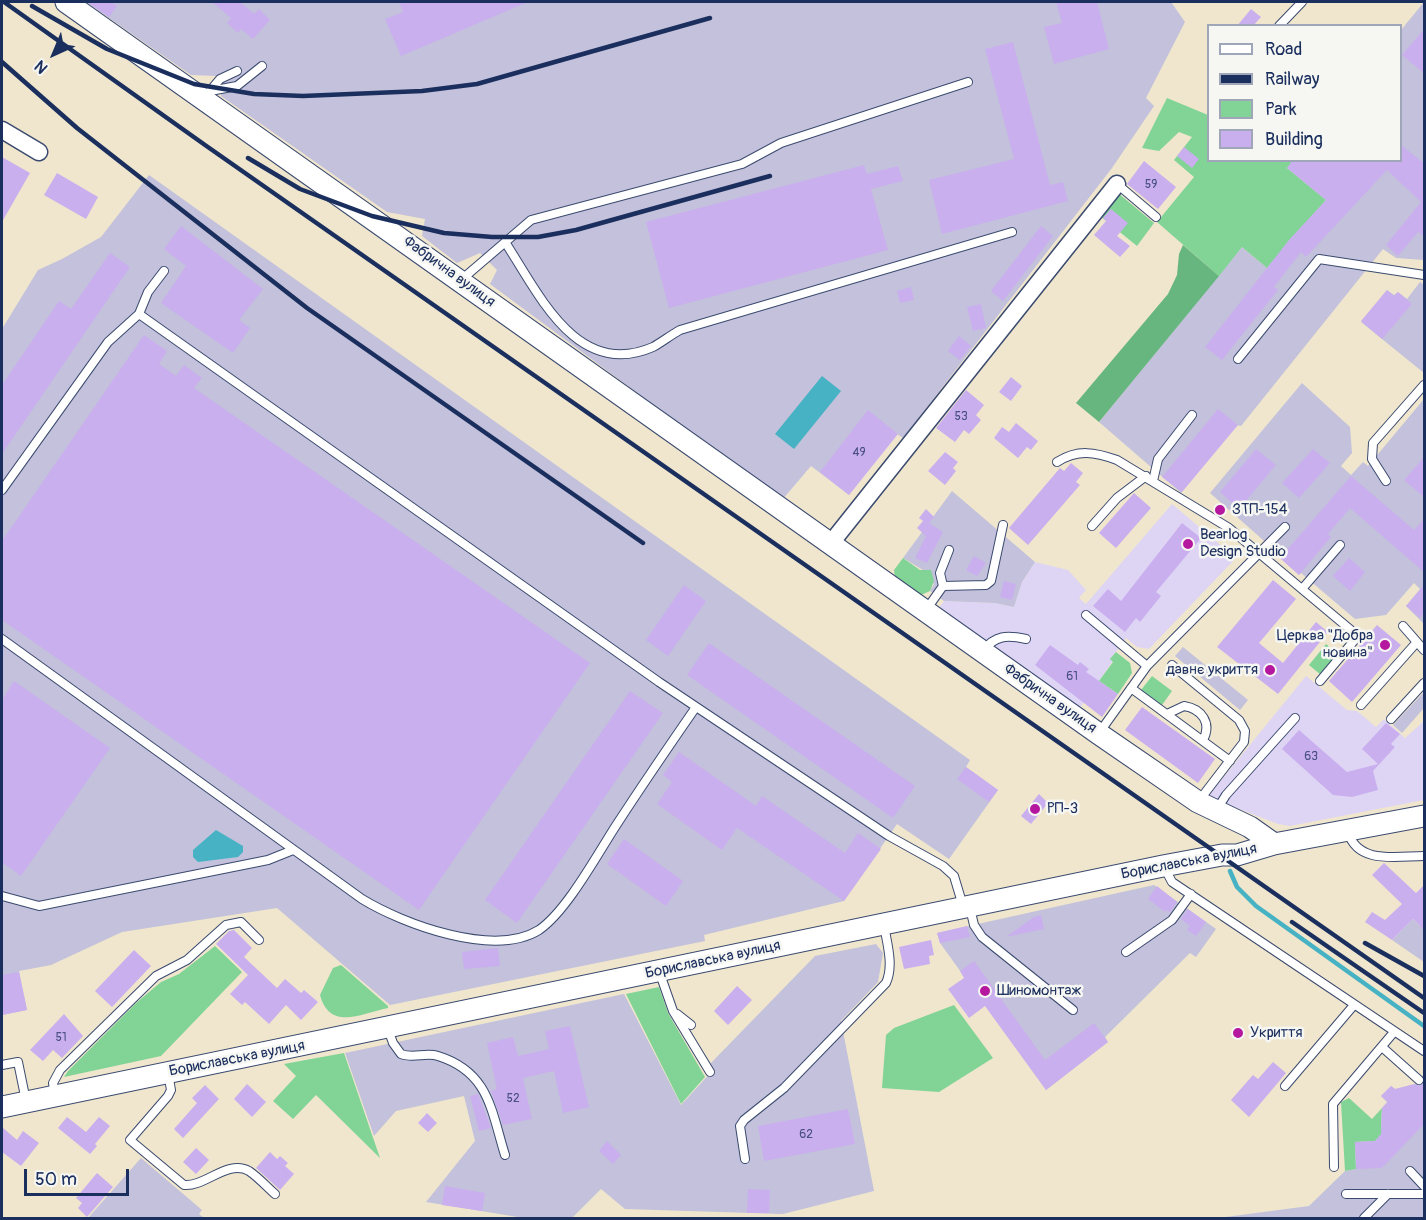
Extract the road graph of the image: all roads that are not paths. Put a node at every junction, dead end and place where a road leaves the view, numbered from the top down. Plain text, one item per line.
1 (66, 2) edge
2 (1302, 2) edge
3 (1281, 24) edge
4 (262, 66) dead end
5 (237, 71) dead end
6 (968, 82) dead end
7 (207, 94) junction
8 (2, 130) edge
9 (39, 152) dead end
10 (1117, 184) joint
11 (1156, 216) dead end
12 (1012, 232) dead end
13 (505, 242) junction
14 (164, 271) dead end
15 (1425, 275) edge
16 (460, 281) junction
17 (140, 314) junction
18 (1238, 359) dead end
19 (1425, 385) edge
20 (1192, 415) dead end
21 (1057, 462) dead end
22 (1149, 479) junction
23 (1386, 481) dead end
24 (2, 490) edge
25 (1003, 525) dead end
26 (1092, 526) dead end
27 (1285, 527) dead end
28 (831, 543) junction
29 (1340, 545) dead end
30 (949, 550) dead end
31 (1260, 554) junction
32 (943, 586) junction
33 (1302, 589) junction
34 (925, 611) junction
35 (1086, 615) dead end
36 (1403, 626) dead end
37 (2, 639) edge
38 (1026, 639) dead end
39 (1417, 642) junction
40 (1425, 650) edge
41 (983, 651) junction
42 (1172, 665) dead end
43 (1147, 666) junction
44 (1320, 681) dead end
45 (1425, 683) edge
46 (1131, 688) junction
47 (1361, 705) dead end
48 (696, 707) junction
49 (1167, 714) junction
50 (1295, 718) dead end
51 (1391, 719) dead end
52 (1099, 734) junction
53 (1203, 740) junction
54 (1230, 760) junction
55 (1207, 807) junction
56 (1425, 816) edge
57 (1348, 832) junction
58 (1274, 844) junction
59 (293, 850) junction
60 (1425, 856) edge
61 (1163, 866) junction
62 (1191, 894) junction
63 (2, 896) edge
64 (967, 908) junction
65 (884, 925) junction
66 (259, 940) dead end
67 (1126, 952) dead end
68 (659, 971) junction
69 (1354, 1005) junction
70 (1073, 1010) dead end
71 (673, 1011) junction
72 (691, 1025) dead end
73 (388, 1028) junction
74 (1394, 1032) junction
75 (1382, 1047) junction
76 (1425, 1051) edge
77 (2, 1065) edge
78 (710, 1072) dead end
79 (168, 1073) junction
80 (1419, 1080) dead end
81 (1285, 1086) dead end
82 (55, 1096) junction
83 (26, 1102) junction
84 (2, 1107) edge
85 (505, 1155) dead end
86 (745, 1159) dead end
87 (1334, 1167) dead end
88 (1410, 1171) dead end
89 (1425, 1186) edge
90 (275, 1194) dead end
91 (1346, 1194) dead end
92 (1388, 1194) junction
93 (1425, 1194) edge
94 (1364, 1218) edge

1 - 7 street, Фабрична вулиця
2 - 3 lane
4 - 7 lane
5 - 7 lane
6 - 13 lane
7 - 16 street, Фабрична вулиця
8 - 9 street
10 - 11 lane
10 - 28 street
12 - 13 lane
13 - 16 lane
14 - 17 lane
15 - 18 lane
16 - 28 street, Фабрична вулиця
17 - 24 lane
17 - 48 lane
19 - 23 lane
20 - 22 lane
21 - 22 lane
22 - 26 lane
22 - 31 lane
25 - 32 lane
27 - 31 lane
28 - 34 street, Фабрична вулиця
29 - 33 lane
30 - 32 lane
31 - 33 lane
31 - 43 lane
32 - 34 lane
33 - 44 lane
34 - 41 street, Фабрична вулиця
35 - 43 lane
36 - 39 lane
37 - 59 lane
38 - 41 lane
39 - 40 lane
39 - 47 lane
41 - 52 street, Фабрична вулиця
42 - 54 lane
43 - 46 lane
45 - 51 lane
46 - 49 lane
46 - 52 lane
48 - 59 lane
48 - 64 lane
49 - 53 lane
49 - 53 lane
50 - 55 lane
52 - 55 street, Фабрична вулиця
53 - 54 lane
54 - 55 lane
55 - 58 street, Фабрична вулиця
56 - 57 street, Бориславська вулиця
57 - 58 street, Бориславська вулиця
57 - 60 lane
58 - 61 street, Бориславська вулиця
59 - 63 lane
61 - 62 lane
61 - 64 street, Бориславська вулиця
62 - 67 lane
62 - 69 lane
64 - 65 street, Бориславська вулиця
64 - 70 lane
65 - 68 street, Бориславська вулиця
65 - 86 lane
66 - 82 lane
68 - 71 lane
68 - 73 street, Бориславська вулиця
69 - 74 lane
69 - 81 lane
71 - 72 lane
71 - 78 lane
73 - 79 street, Бориславська вулиця
73 - 85 lane
74 - 75 lane
74 - 76 lane
75 - 80 lane
75 - 87 lane
77 - 83 lane
79 - 82 street, Бориславська вулиця
79 - 90 lane
82 - 83 street, Бориславська вулиця
83 - 84 street, Бориславська вулиця
88 - 89 lane
91 - 92 lane
92 - 93 lane
92 - 94 lane

